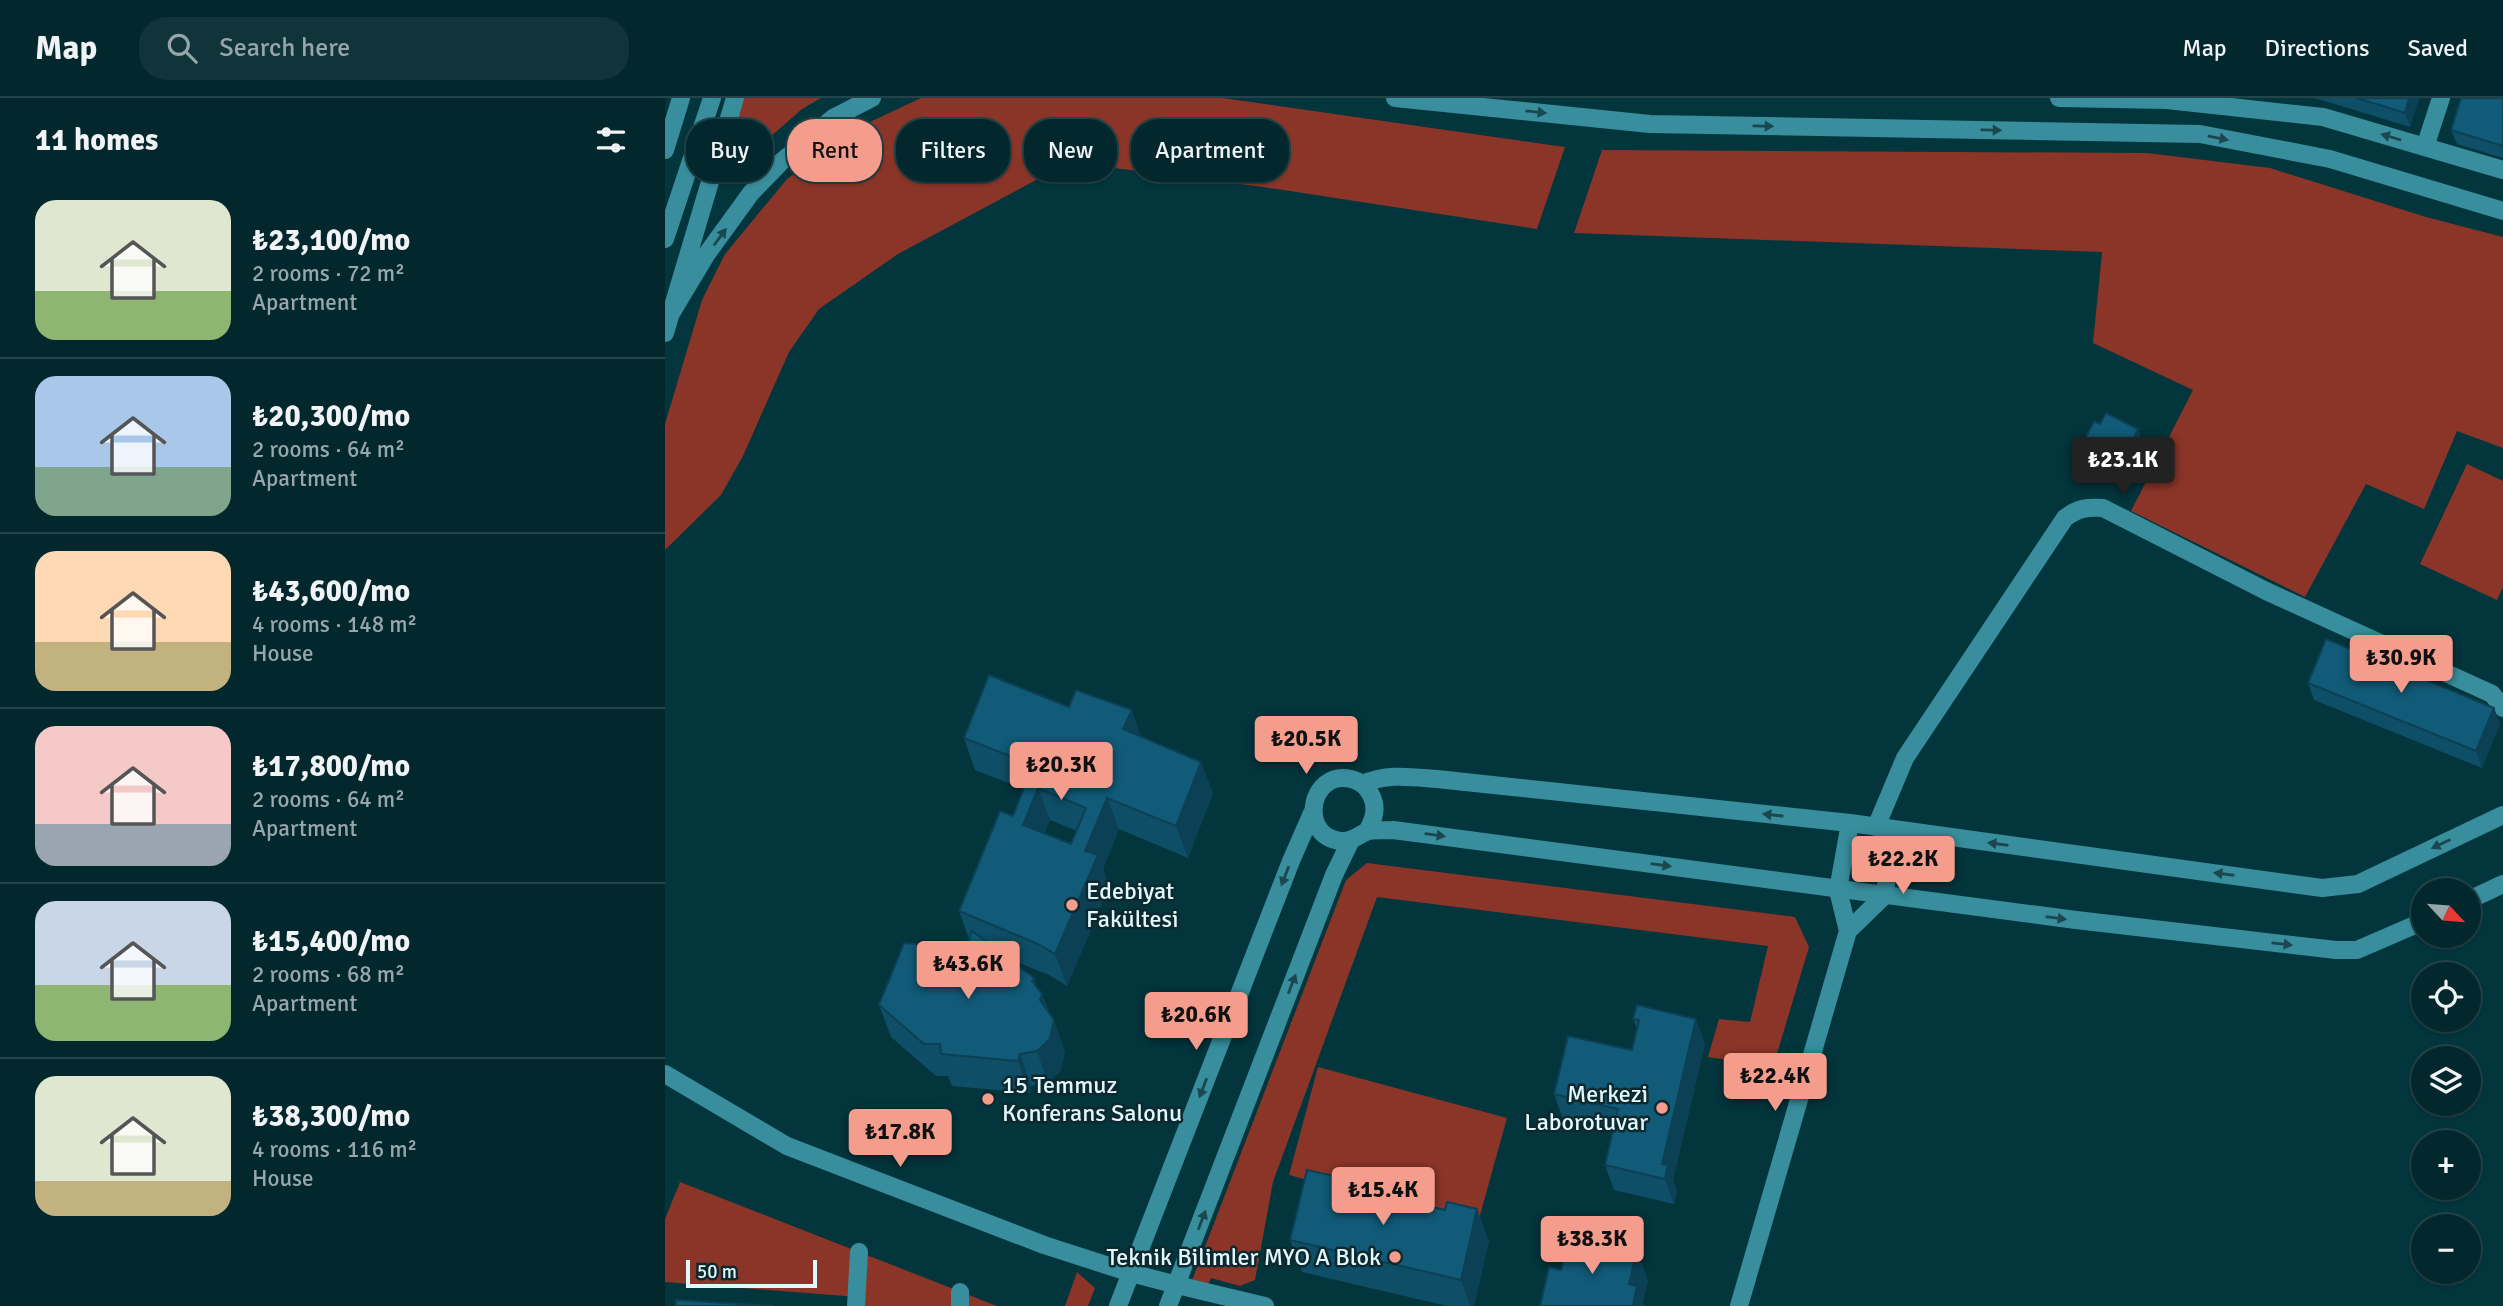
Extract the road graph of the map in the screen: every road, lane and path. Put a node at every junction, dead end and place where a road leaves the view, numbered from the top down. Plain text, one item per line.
1 (681, 98) edge
2 (712, 98) edge
3 (735, 98) edge
4 (872, 98) edge
5 (1395, 98) edge
6 (2059, 98) edge
7 (2441, 98) edge
8 (2111, 99) edge
9 (2425, 147) junction
10 (665, 148) edge
11 (2503, 170) edge
12 (2503, 211) edge
13 (665, 239) edge
14 (670, 315) junction
15 (665, 333) edge
16 (2503, 708) edge
17 (1363, 784) junction
18 (1312, 813) junction
19 (2503, 815) edge
20 (1850, 823) junction
21 (1876, 827) junction
22 (1896, 830) junction
23 (1367, 831) junction
24 (1350, 841) junction
25 (2503, 884) edge
26 (1838, 890) junction
27 (2481, 894) edge
28 (1884, 896) junction
29 (2411, 927) edge
30 (1848, 931) junction
31 (665, 1074) edge
32 (859, 1252) dead end
33 (1131, 1273) junction
34 (1177, 1285) junction
35 (856, 1306) edge
36 (1118, 1306) edge
37 (1168, 1306) edge
38 (1265, 1306) edge
39 (1739, 1306) edge

1 - 10 street
2 - 13 street
3 - 14 street
14 -> 4 street
5 -> 12 street
6 - 8 street
7 - 9 street
9 -> 8 street
9 - 11 street
14 - 15 street
16 - 21 street
17 - 18 street
20 -> 17 street
17 - 23 street
18 - 24 street
18 -> 33 street
19 -> 22 street
20 - 21 street
20 - 26 street
21 - 22 street
22 - 28 street
23 - 24 street
23 -> 26 street
34 -> 24 street
25 - 27 street
26 - 28 street
26 - 30 street
28 -> 29 street
28 - 30 street
30 - 39 street
31 - 33 street
32 - 35 street
33 - 34 street
33 - 36 street
34 - 37 street
34 - 38 street

